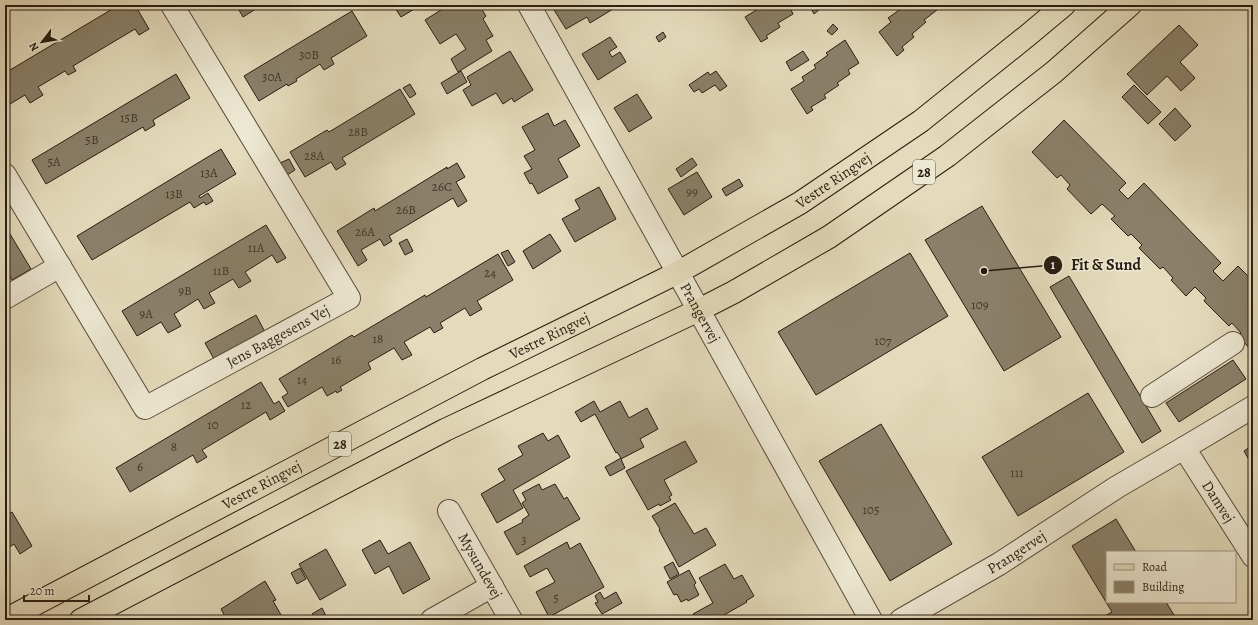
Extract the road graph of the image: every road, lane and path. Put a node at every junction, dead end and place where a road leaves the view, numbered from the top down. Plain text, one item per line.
1 (172, 5) edge
2 (529, 5) edge
3 (1064, 5) edge
4 (1130, 5) edge
5 (5, 175) edge
6 (60, 266) junction
7 (677, 273) junction
8 (5, 298) edge
9 (699, 310) junction
10 (1233, 343) dead end
11 (1152, 396) dead end
12 (1253, 407) edge
13 (1184, 448) junction
14 (449, 511) dead end
15 (1253, 556) edge
16 (492, 586) junction
17 (5, 620) edge
18 (81, 620) edge
19 (432, 620) edge
20 (511, 620) edge
21 (871, 620) edge
22 (901, 620) edge

1 - 6 street, Jens Baggesens Vej
2 - 7 street, Prangervej
3 - 7 main road, Vestre Ringvej / 28
4 - 9 main road, 28
5 - 6 street, Jens Baggesens Vej
6 - 8 street
7 - 9 street, Prangervej
7 - 17 main road, Vestre Ringvej / 28
9 - 18 main road, 28
9 - 21 street, Prangervej
10 - 11 street
12 - 13 street
13 - 15 street, Damvej
13 - 22 street, Prangervej
14 - 16 street, Mysundevej
16 - 19 street
16 - 20 street, Mysundevej

